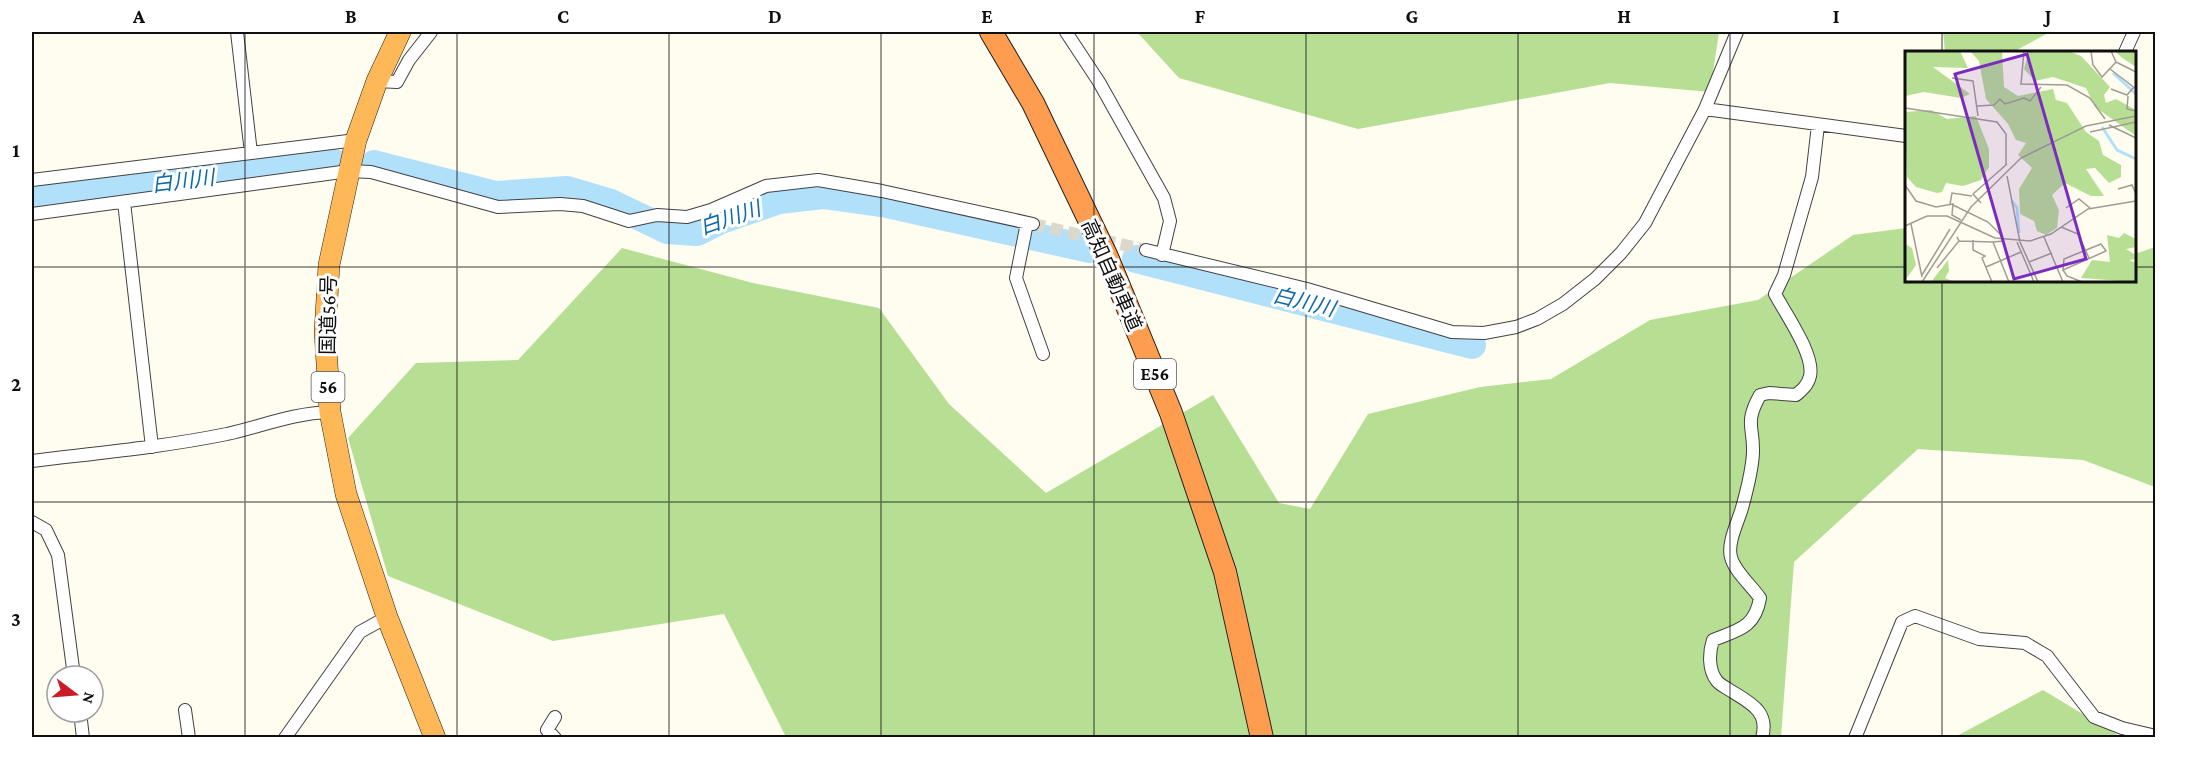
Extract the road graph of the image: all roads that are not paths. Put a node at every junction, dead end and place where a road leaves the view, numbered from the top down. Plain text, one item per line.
1 (237, 32) edge
2 (400, 32) edge
3 (431, 32) edge
4 (991, 32) edge
5 (1066, 32) edge
6 (1737, 32) edge
7 (2134, 32) edge
8 (2125, 51) edge
9 (377, 81) junction
10 (1705, 110) junction
11 (1818, 124) junction
12 (1905, 136) edge
13 (356, 140) junction
14 (251, 153) junction
15 (349, 171) junction
16 (32, 180) edge
17 (124, 202) junction
18 (32, 214) edge
19 (1146, 250) tunnel mouth
20 (1162, 255) junction
21 (1043, 354) dead end
22 (330, 412) junction
23 (152, 447) junction
24 (32, 461) edge
25 (32, 522) edge
26 (387, 617) junction
27 (73, 664) edge
28 (185, 710) dead end
29 (555, 717) dead end
30 (2156, 736) edge
31 (189, 738) edge
32 (285, 738) edge
33 (435, 738) edge
34 (555, 738) edge
35 (1262, 738) edge
36 (1761, 738) edge
37 (1855, 738) edge

1 - 14 street
2 - 9 highway, 国道56号 / 56
3 - 9 street
4 - 35 highway, 高知自動車道 / E56
5 - 20 street
6 - 10 street
7 - 8 street
9 - 13 highway, 国道56号 / 56
10 - 11 street
10 - 20 street
11 - 12 street
11 - 36 street
13 - 14 street
13 - 15 highway, 国道56号 / 56
14 - 16 street
15 - 17 street
15 - 21 street
15 - 22 highway, 国道56号 / 56
17 - 18 street
17 - 23 street
19 - 20 street
22 - 23 street
22 - 26 highway, 国道56号 / 56
23 - 24 street
25 - 27 street
26 - 32 street
26 - 33 highway, 国道56号 / 56
28 - 31 street
29 - 34 street
30 - 37 street

